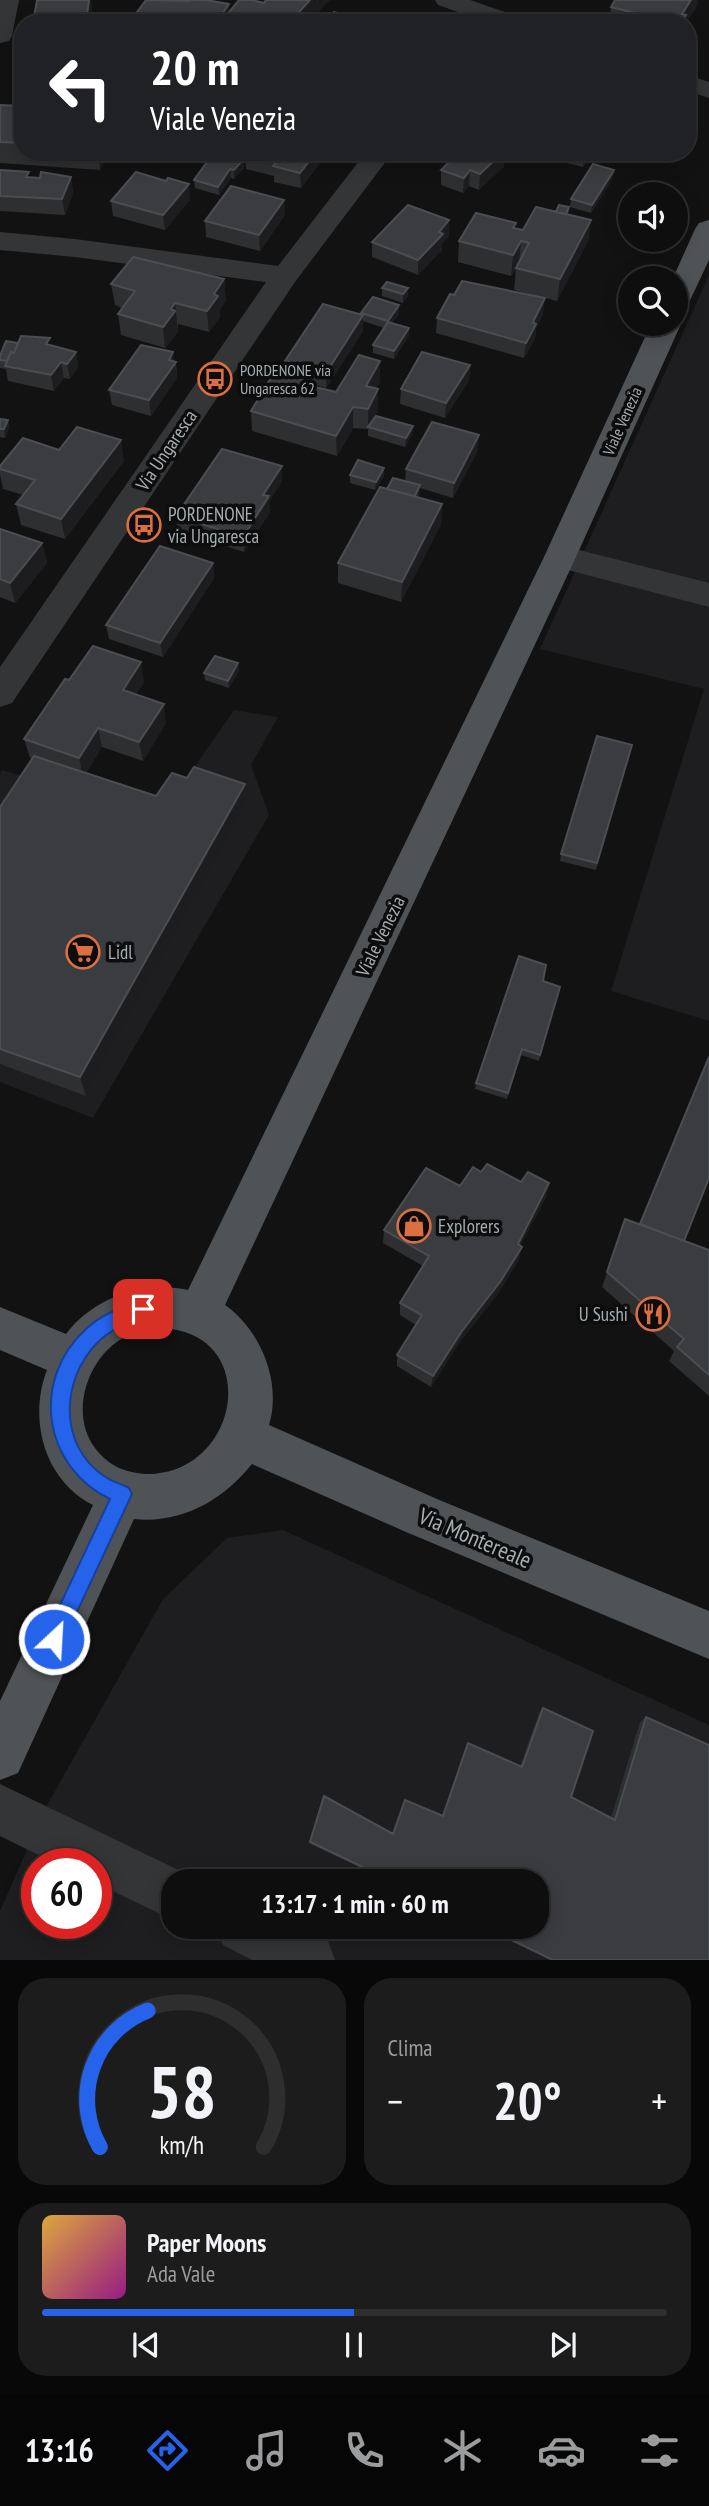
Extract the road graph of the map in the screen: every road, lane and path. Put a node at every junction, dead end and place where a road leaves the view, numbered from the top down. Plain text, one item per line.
1 (8, 0) edge
2 (447, 0) edge
3 (500, 14) edge
4 (0, 36) edge
5 (373, 161) edge
6 (709, 229) edge
7 (0, 241) edge
8 (285, 276) junction
9 (688, 276) edge
10 (661, 336) edge
11 (561, 557) junction
12 (709, 595) edge
13 (0, 694) edge
14 (199, 1314) junction
15 (0, 1328) edge
16 (73, 1359) junction
17 (243, 1437) junction
18 (122, 1494) junction
19 (709, 1635) edge
20 (0, 1755) edge
21 (0, 1809) edge
22 (161, 1888) edge
23 (266, 1939) edge
24 (309, 1960) edge

1 - 4 street
2 - 3 street
5 - 8 street, Via Ungaresca
6 - 9 main road
7 - 8 street
8 - 13 street, Via Ungaresca
10 - 11 main road, Viale Venezia
11 - 12 street
11 - 14 main road, Viale Venezia
14 - 16 main road
14 - 17 main road
15 - 16 main road
16 - 18 main road
17 - 18 main road
17 - 19 main road, Via Montereale
18 - 20 main road
21 - 22 street
23 - 24 street

